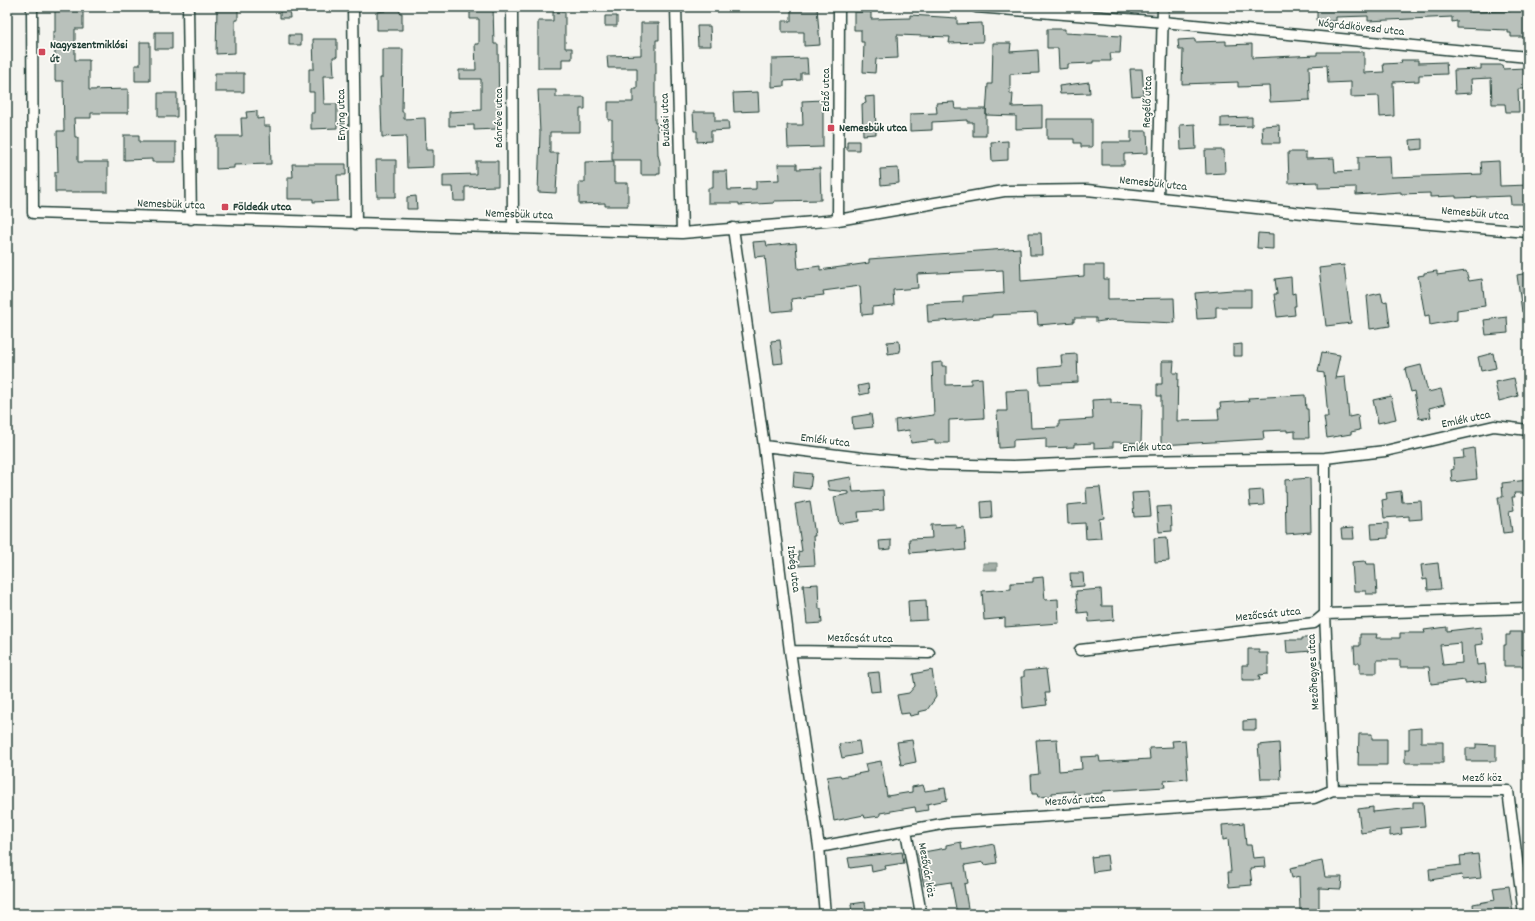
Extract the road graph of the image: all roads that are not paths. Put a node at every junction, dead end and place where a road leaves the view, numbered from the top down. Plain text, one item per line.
1 (32, 7) edge
2 (188, 7) edge
3 (353, 7) edge
4 (512, 7) edge
5 (676, 7) edge
6 (839, 7) edge
7 (976, 7) edge
8 (1163, 7) edge
9 (1163, 22) junction
10 (1528, 57) edge
11 (1158, 197) junction
12 (191, 219) junction
13 (838, 220) junction
14 (356, 224) junction
15 (513, 228) junction
16 (733, 228) junction
17 (1528, 232) edge
18 (682, 233) junction
19 (1528, 430) edge
20 (764, 446) junction
21 (1325, 458) junction
22 (1528, 608) edge
23 (1325, 614) junction
24 (1080, 650) dead end
25 (790, 651) junction
26 (929, 652) dead end
27 (1332, 790) junction
28 (906, 831) junction
29 (820, 847) junction
30 (825, 914) edge
31 (921, 914) edge
32 (1524, 914) edge

1 - 12 street, Nemesbük utca
2 - 12 street
3 - 14 street, Enying utca
4 - 15 street, Bánréve utca
5 - 18 street, Buziási utca
6 - 13 street, Edző utca
7 - 9 street, Nógrádkövesd utca
8 - 9 street, Regélő utca
9 - 10 street, Nógrádkövesd utca
9 - 11 street, Regélő utca
11 - 13 street, Nemesbük utca
11 - 17 street, Nemesbük utca
12 - 14 street, Nemesbük utca
13 - 16 street, Nemesbük utca
14 - 15 street, Nemesbük utca
15 - 18 street, Nemesbük utca
16 - 18 street, Nemesbük utca
16 - 20 street, Izbég utca
19 - 21 street, Emlék utca
20 - 21 street, Emlék utca
20 - 25 street, Izbég utca
21 - 23 street, Mezőhegyes utca
22 - 23 street, Mezőcsát utca
23 - 24 street, Mezőcsát utca
23 - 27 street, Mezőhegyes utca
25 - 26 street, Mezőcsát utca
25 - 29 street, Izbég utca
27 - 28 street, Mezővár utca
27 - 32 street, Mező köz
28 - 29 street, Mezővár utca
28 - 31 street, Mezővár köz
29 - 30 street, Izbég utca

